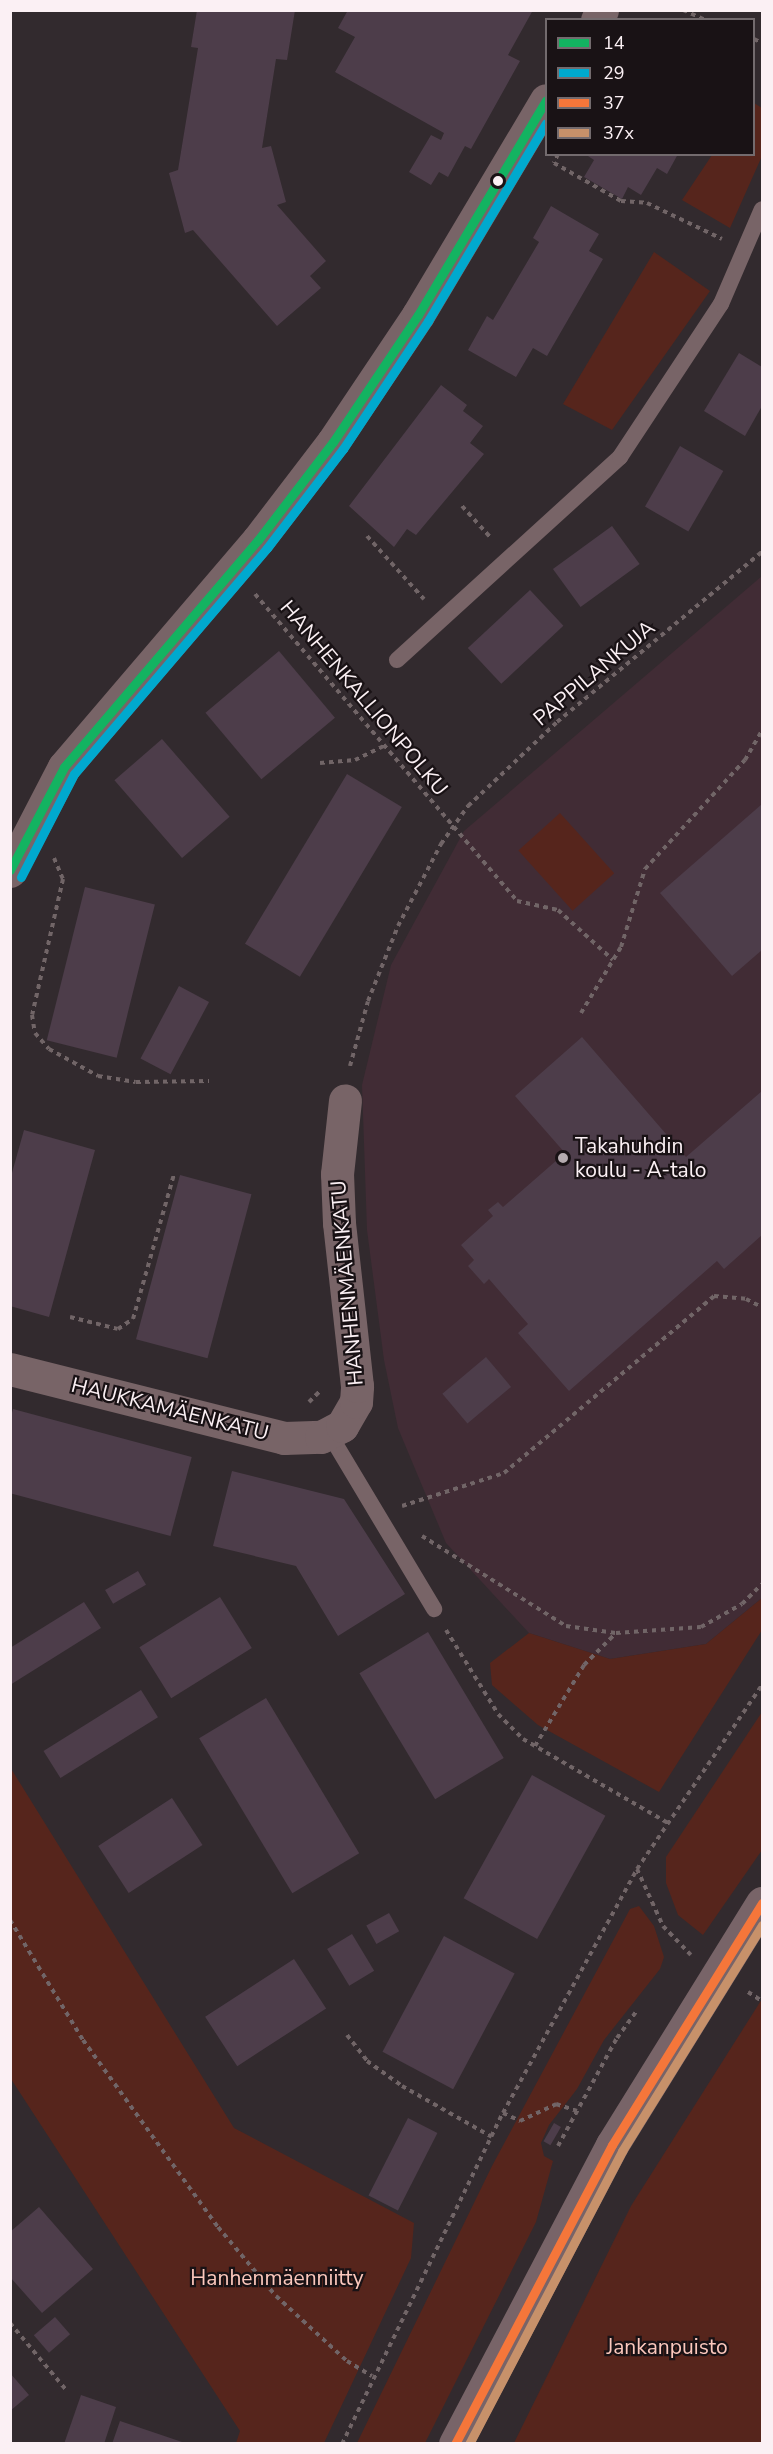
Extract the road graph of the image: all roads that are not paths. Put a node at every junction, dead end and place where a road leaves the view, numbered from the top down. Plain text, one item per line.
1 (545, 102) edge
2 (762, 209) edge
3 (396, 660) dead end
4 (10, 871) edge
5 (345, 1100) road end
6 (10, 1369) edge
7 (330, 1435) junction
8 (434, 1609) road end
9 (762, 1904) edge
10 (455, 2444) edge

1 - 4 street
2 - 3 lane
5 - 7 street, HANHENMÄENKATU
6 - 7 street, HAUKKAMÄENKATU
7 - 8 lane
9 - 10 main road

